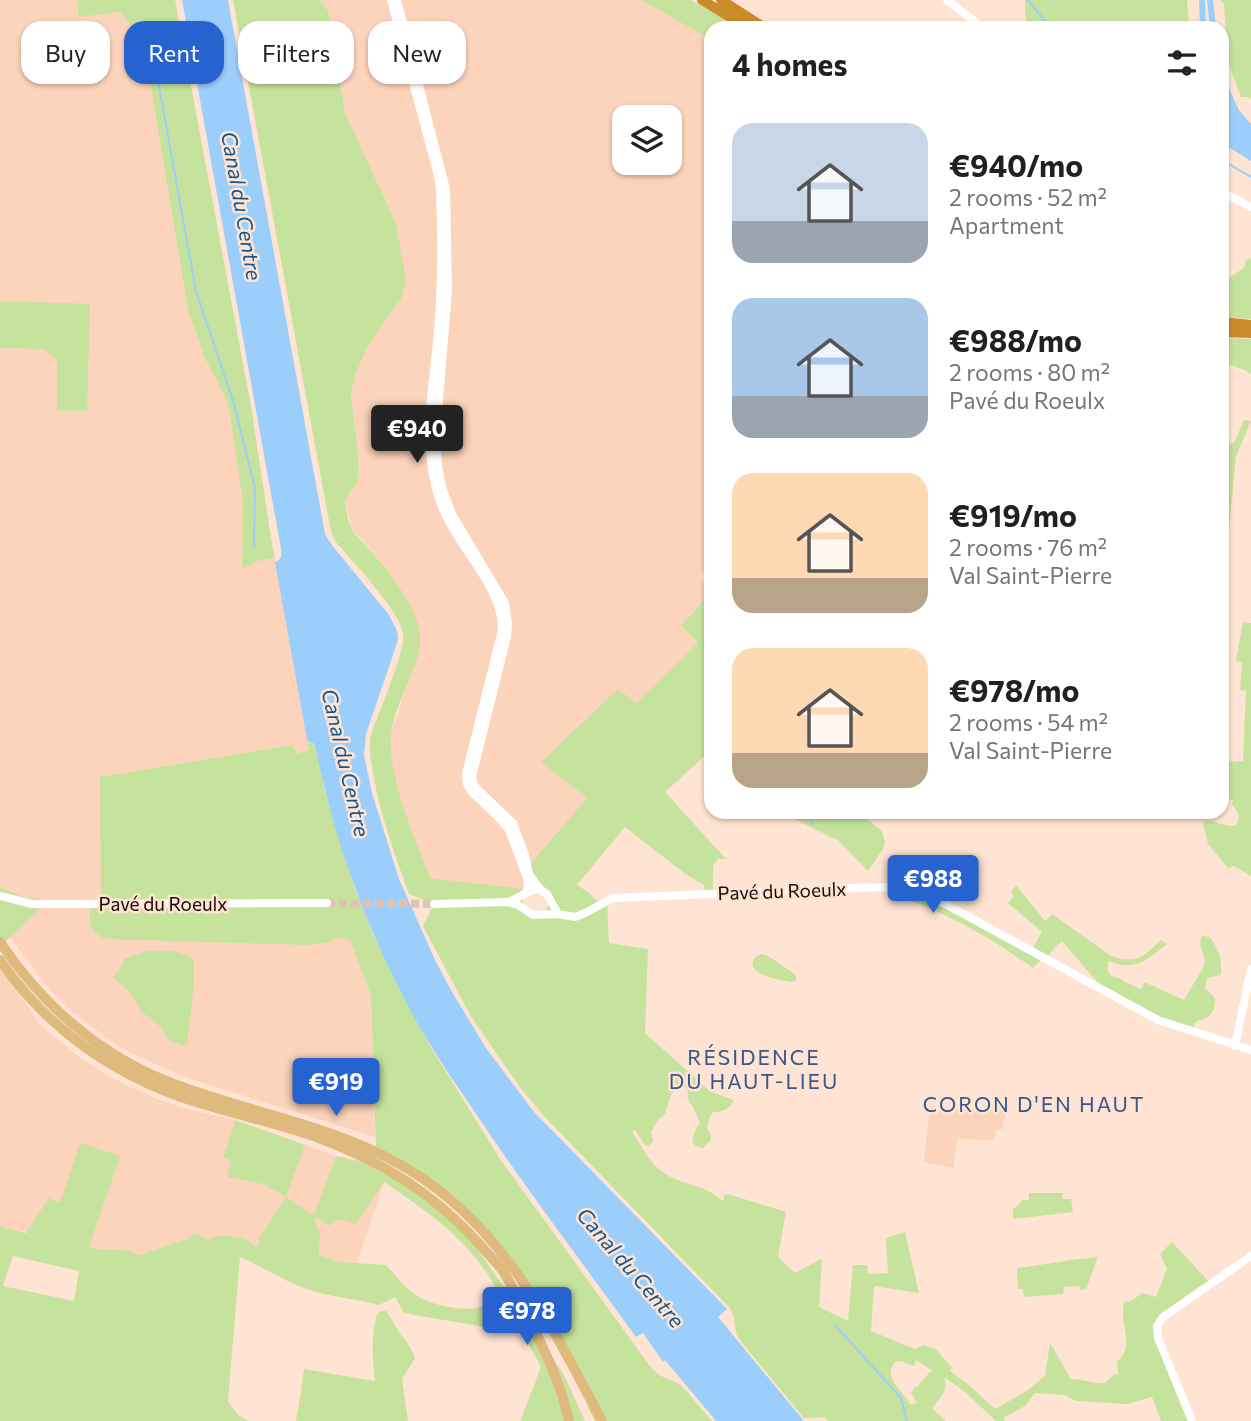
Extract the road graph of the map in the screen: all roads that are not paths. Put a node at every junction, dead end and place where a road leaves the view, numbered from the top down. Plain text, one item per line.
1 (391, 0) edge
2 (397, 0) edge
3 (702, 0) edge
4 (721, 0) edge
5 (947, 0) edge
6 (736, 21) edge
7 (754, 21) edge
8 (973, 21) edge
9 (1229, 196) edge
10 (1251, 207) edge
11 (1229, 323) edge
12 (1251, 325) edge
13 (1229, 332) edge
14 (1251, 333) edge
15 (540, 889) junction
16 (526, 894) junction
17 (0, 896) edge
18 (549, 900) junction
19 (507, 902) junction
20 (327, 903) tunnel mouth
21 (434, 904) tunnel mouth
22 (525, 909) junction
23 (558, 914) junction
24 (540, 915) junction
25 (0, 942) edge
26 (0, 960) edge
27 (1251, 969) edge
28 (1231, 1044) junction
29 (1251, 1050) edge
30 (1251, 1256) edge
31 (569, 1421) edge
32 (602, 1421) edge
33 (1192, 1421) edge

1 - 16 street
2 - 15 street
3 - 6 highway
4 - 7 highway
5 - 8 street
9 - 10 street
11 - 12 highway
13 - 14 highway
15 - 16 street
15 - 18 street
16 - 19 street
16 - 22 street
17 - 20 street, Pavé du Roeulx
18 - 23 street
18 - 24 street
19 - 21 street
19 - 22 street
22 - 24 street
23 - 24 street, Pavé du Roeulx
23 - 28 street, Pavé du Roeulx
25 - 32 main road
26 - 31 main road
27 - 28 street
28 - 29 street, Pavé du Roeulx
30 - 33 street

